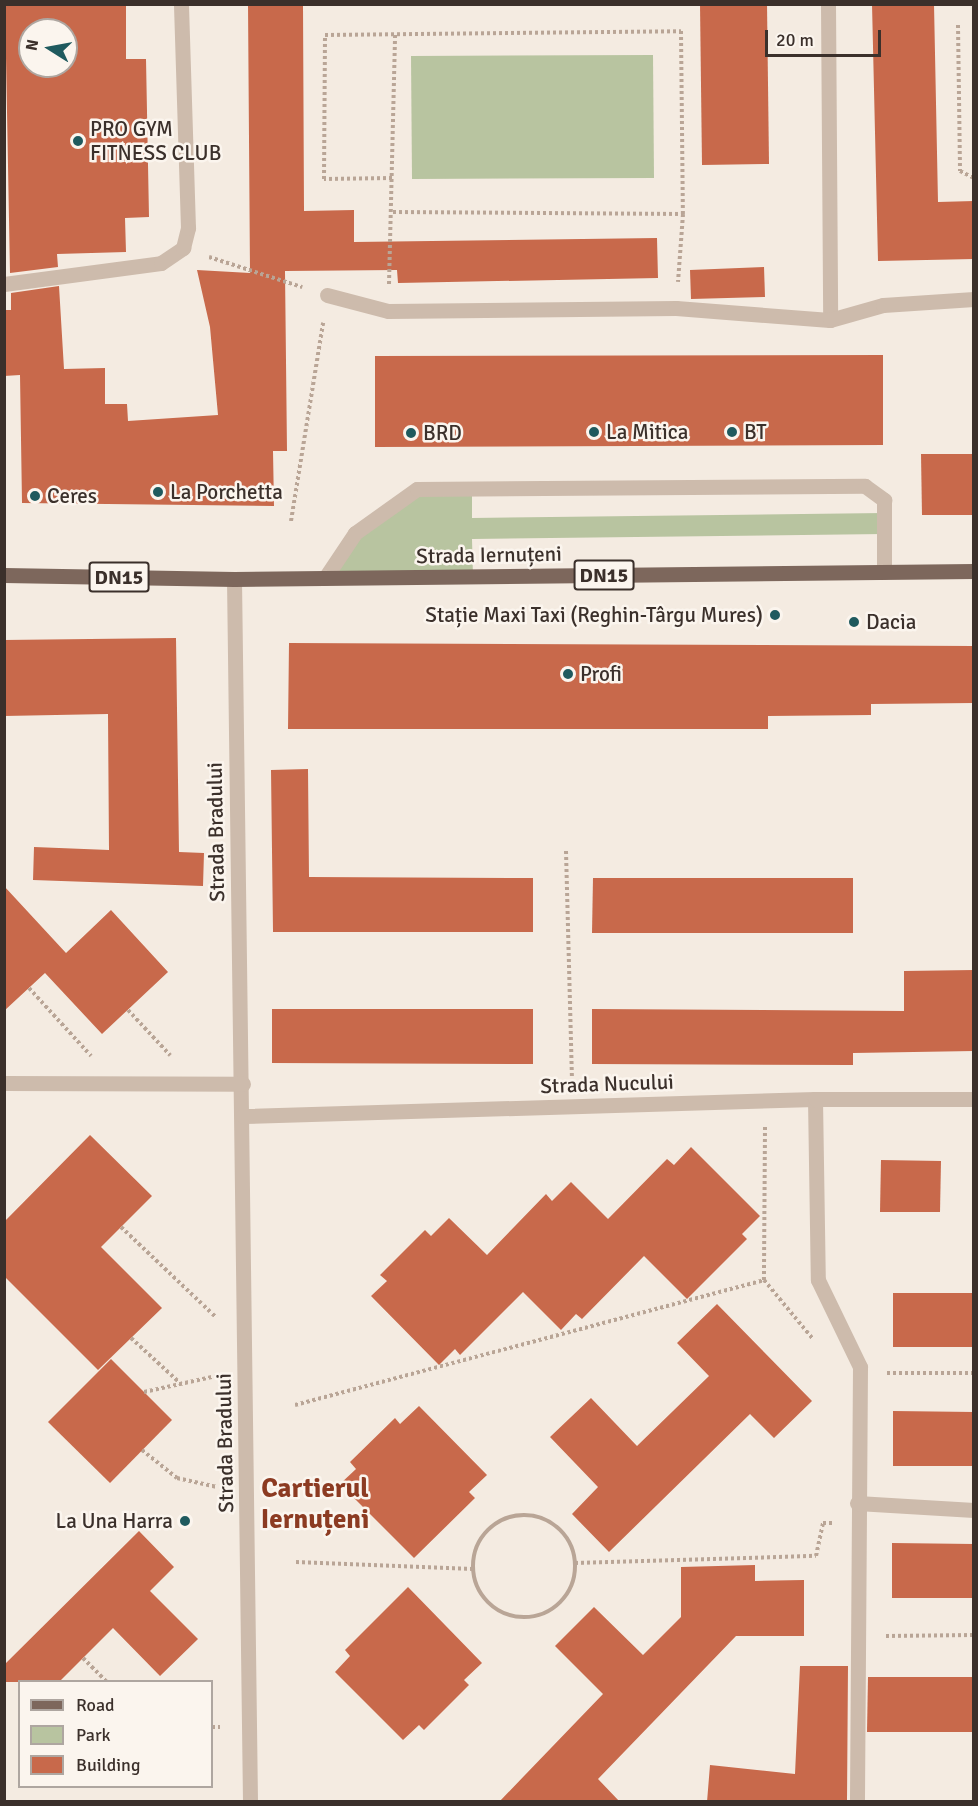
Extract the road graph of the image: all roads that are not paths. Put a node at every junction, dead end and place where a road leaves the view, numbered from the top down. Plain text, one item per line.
1 (181, 4) edge
2 (828, 4) edge
3 (4, 284) edge
4 (327, 295) road end
5 (974, 299) edge
6 (830, 320) junction
7 (974, 571) edge
8 (884, 572) junction
9 (4, 575) edge
10 (325, 578) junction
11 (234, 579) junction
12 (4, 1083) edge
13 (243, 1084) junction
14 (815, 1099) junction
15 (974, 1099) edge
16 (243, 1116) junction
17 (857, 1503) junction
18 (974, 1510) edge
19 (249, 1802) edge
20 (857, 1802) edge

1 - 3 street
2 - 6 street
4 - 6 street
5 - 6 street
7 - 8 main road, Strada Iernuțeni / DN15
8 - 10 main road, Strada Iernuțeni / DN15
8 - 10 street
9 - 11 main road, Strada Iernuțeni / DN15
10 - 11 main road, Strada Iernuțeni / DN15
11 - 13 street, Strada Bradului
12 - 13 street
13 - 16 street, Strada Bradului
14 - 15 street, Strada Nucului
14 - 16 street, Strada Nucului
14 - 17 street
16 - 19 street, Strada Bradului
17 - 18 street
17 - 20 street

